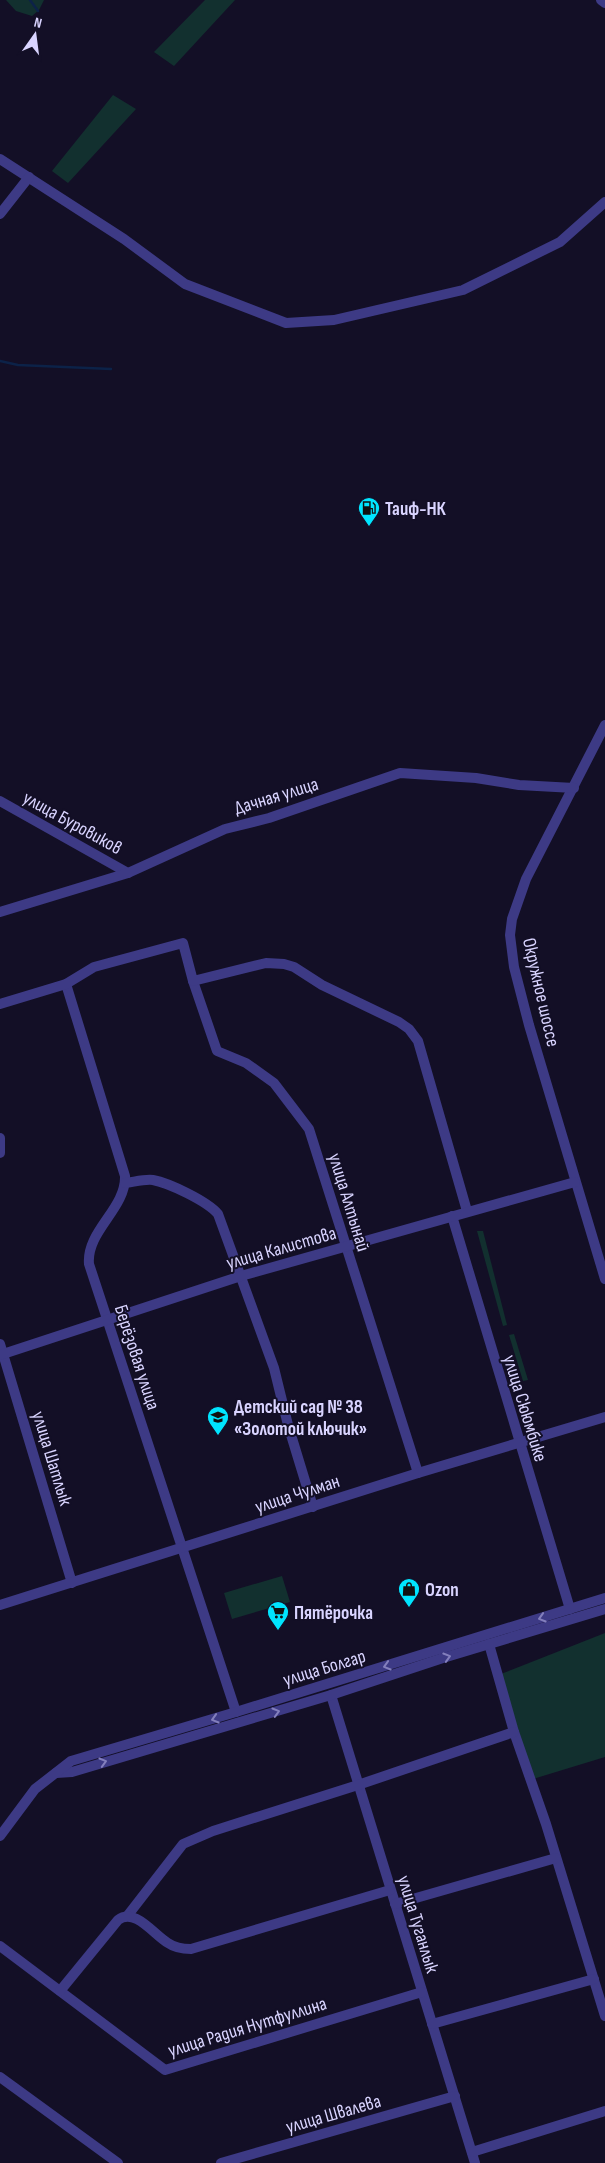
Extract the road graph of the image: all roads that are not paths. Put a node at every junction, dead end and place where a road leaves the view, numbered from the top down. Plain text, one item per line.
1 (601, 0) edge
2 (605, 3) edge
3 (0, 158) edge
4 (29, 177) junction
5 (605, 202) edge
6 (0, 214) edge
7 (605, 725) edge
8 (574, 788) junction
9 (0, 801) edge
10 (128, 873) junction
11 (0, 912) edge
12 (193, 981) junction
13 (66, 984) junction
14 (0, 1004) edge
15 (0, 1138) edge
16 (0, 1153) edge
17 (575, 1182) junction
18 (125, 1183) junction
19 (467, 1211) junction
20 (452, 1216) junction
21 (346, 1246) junction
22 (241, 1276) junction
23 (605, 1279) edge
24 (107, 1320) junction
25 (0, 1344) edge
26 (2, 1355) edge
27 (605, 1417) edge
28 (518, 1442) junction
29 (418, 1473) junction
30 (313, 1507) junction
31 (183, 1547) junction
32 (72, 1583) junction
33 (605, 1598) edge
34 (0, 1605) edge
35 (570, 1609) junction
36 (605, 1610) edge
37 (490, 1644) junction
38 (331, 1695) junction
39 (236, 1712) junction
40 (514, 1732) junction
41 (56, 1772) junction
42 (358, 1785) junction
43 (0, 1836) edge
44 (556, 1858) junction
45 (390, 1890) junction
46 (395, 1904) junction
47 (128, 1915) junction
48 (0, 1946) edge
49 (594, 1979) junction
50 (60, 1991) junction
51 (422, 1992) junction
52 (605, 2016) edge
53 (432, 2024) junction
54 (0, 2077) edge
55 (455, 2096) junction
56 (605, 2111) edge
57 (472, 2152) junction
58 (118, 2163) edge
59 (222, 2163) edge
60 (475, 2163) edge

1 - 2 street
3 - 4 street
4 - 5 street
4 - 6 street
7 - 8 street, Окружное шоссе
8 - 10 street, Дачная улица
8 - 17 street, Окружное шоссе
9 - 10 street, улица Буровиков
10 - 11 street, Дачная улица
12 - 13 street, улица Алтынай
12 - 19 street
12 - 21 street, улица Алтынай
13 - 14 street
13 - 18 street
15 - 16 street
17 - 19 street, улица Калистова
17 - 23 street, Окружное шоссе
18 - 22 street
18 - 24 street, Берёзовая улица
19 - 20 street, улица Калистова
20 - 21 street, улица Калистова
20 - 28 street, улица Сююмбике
21 - 22 street, улица Калистова
21 - 29 street, улица Алтынай
22 - 24 street, улица Калистова
22 - 30 street
24 - 26 street, улица Калистова
24 - 31 street, Берёзовая улица
25 - 26 street, улица Шатлык
26 - 32 street, улица Шатлык
27 - 28 street, улица Чулман
28 - 29 street, улица Чулман
28 - 35 street, улица Сююмбике
29 - 30 street, улица Чулман
30 - 31 street, улица Чулман
31 - 32 street, улица Чулман
31 - 39 street, Берёзовая улица
32 - 34 street, улица Чулман
33 - 35 street, улица Болгар
35 -> 39 street, улица Болгар
36 - 37 street, улица Болгар
38 -> 37 street, улица Болгар
37 - 40 street
41 -> 38 street, улица Болгар
38 - 42 street, улица Туганлык
39 -> 41 street, улица Болгар
40 - 42 street
40 - 44 street
41 - 43 street, улица Болгар
42 - 45 street, улица Туганлык
42 - 47 street
44 - 46 street
44 - 49 street
45 - 46 street, улица Туганлык
45 - 47 street
46 - 51 street, улица Туганлык
47 - 50 street
48 - 50 street, улица Радия Нутфуллина
49 - 52 street
49 - 53 street
50 - 51 street, улица Радия Нутфуллина
51 - 53 street, улица Туганлык
53 - 55 street, улица Туганлык
54 - 58 street
55 - 57 street, улица Туганлык
55 - 59 street, улица Швалева
56 - 57 street
57 - 60 street, улица Туганлык

